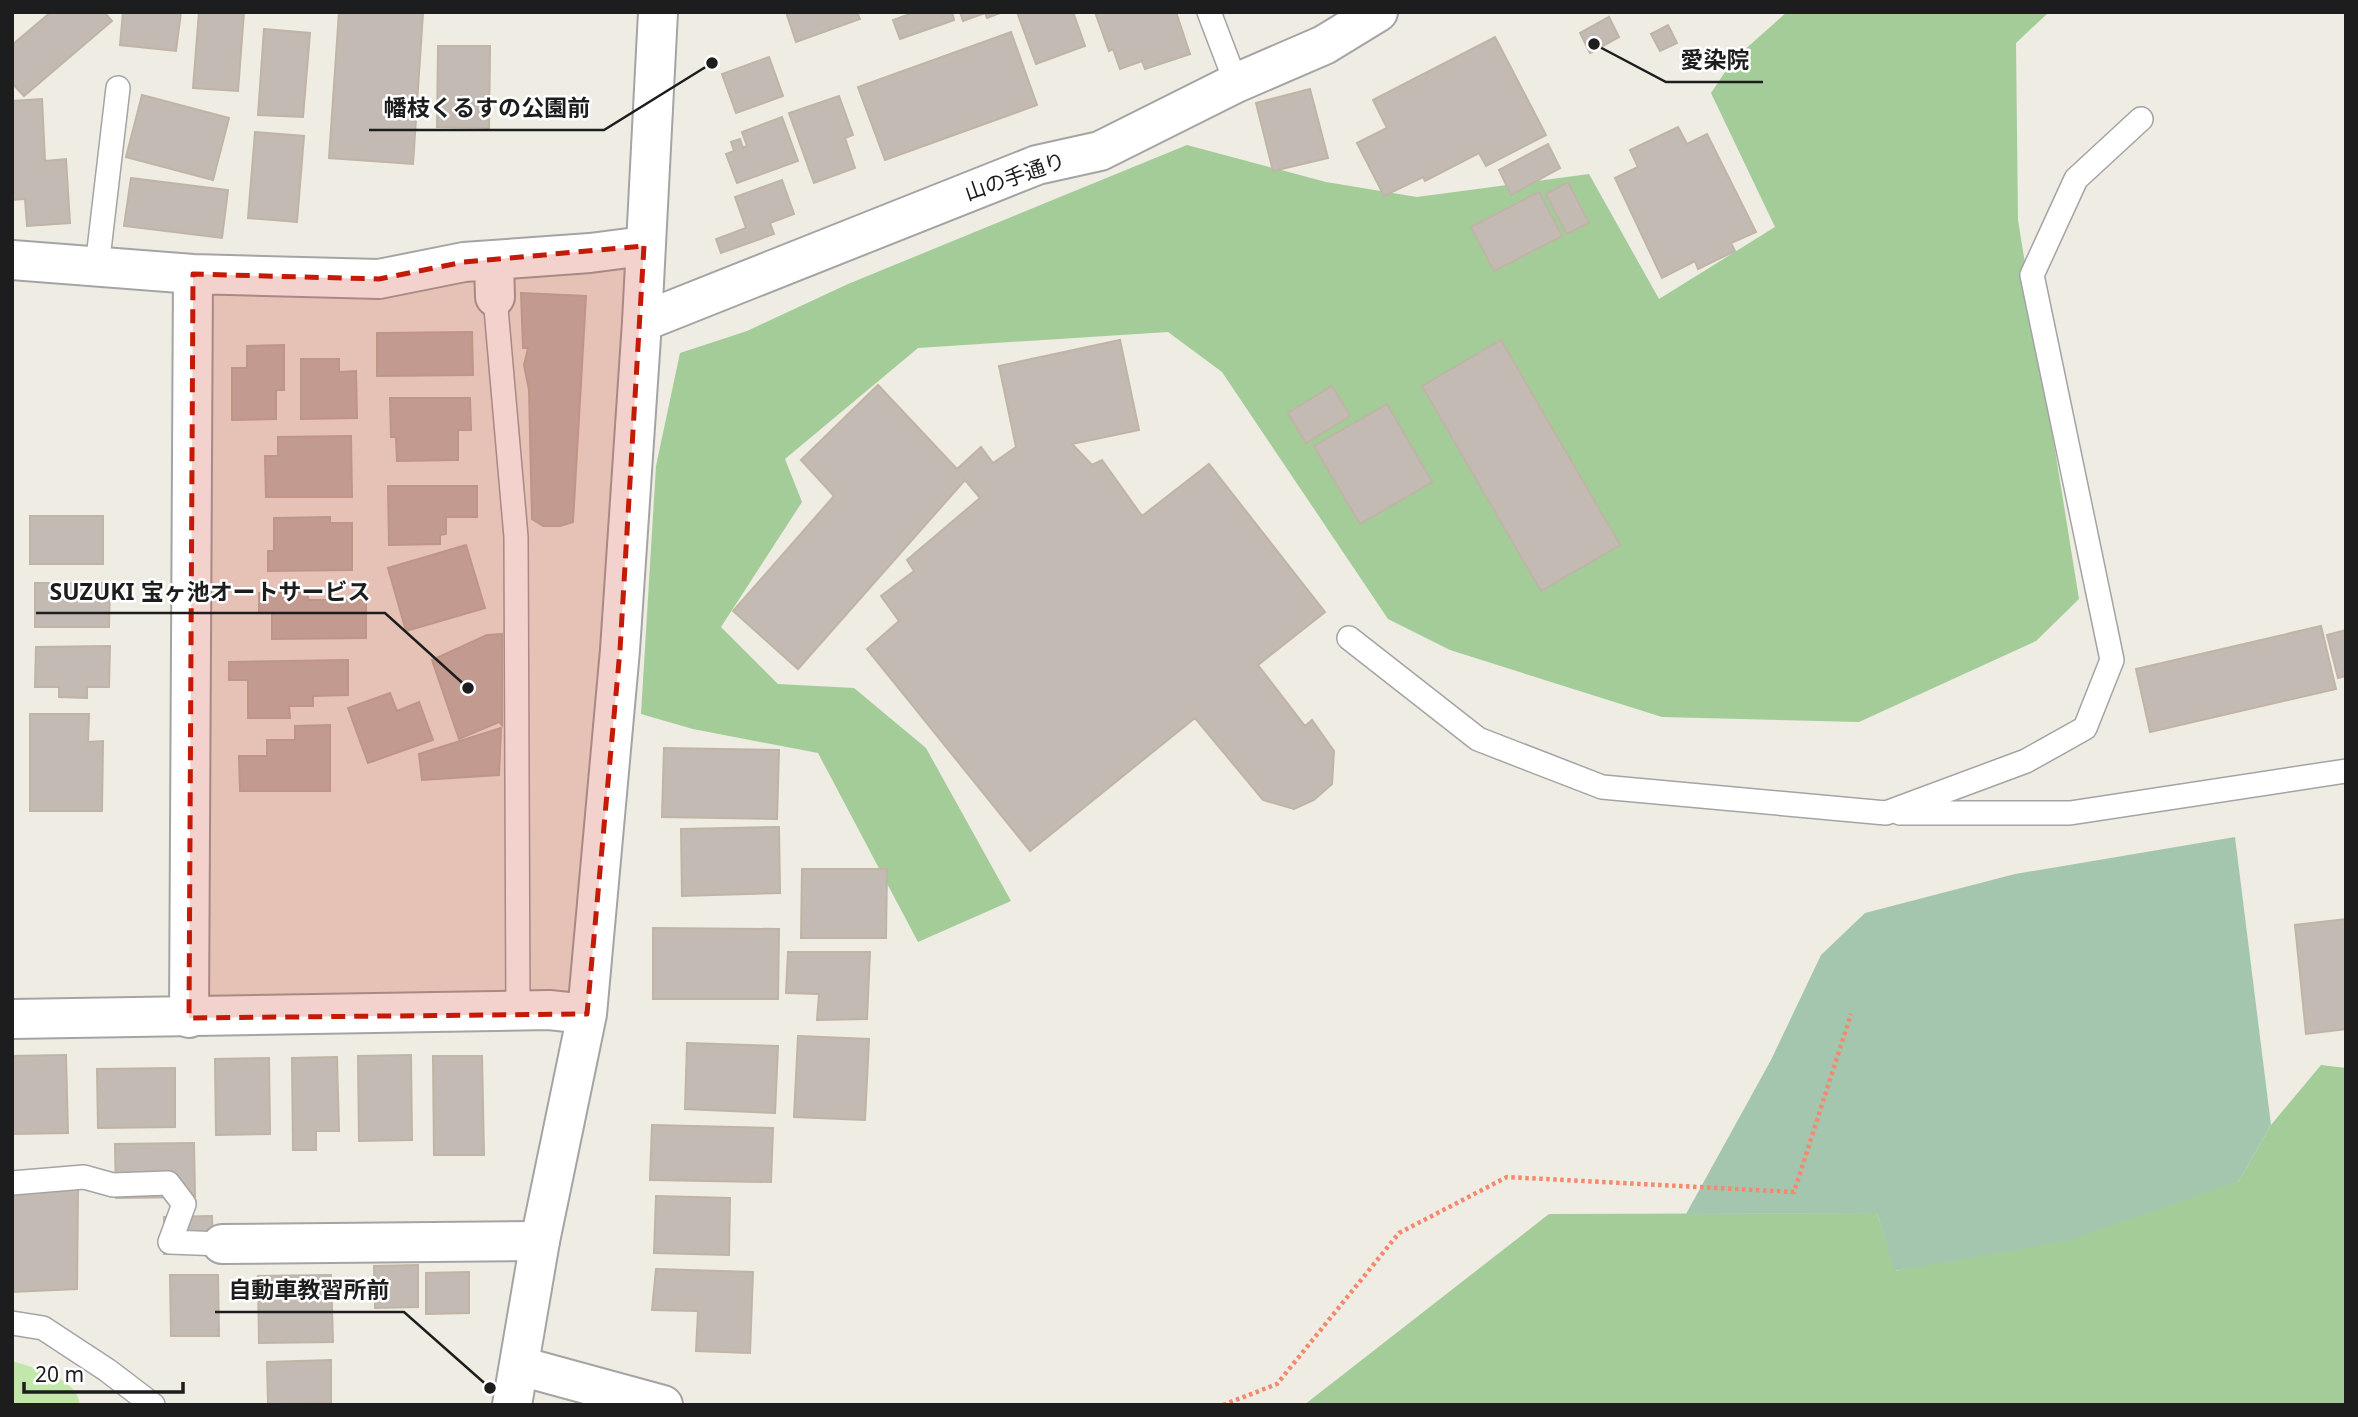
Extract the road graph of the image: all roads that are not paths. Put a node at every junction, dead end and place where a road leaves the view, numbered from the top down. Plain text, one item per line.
1 (658, 12) edge
2 (1209, 12) edge
3 (1378, 12) edge
4 (1236, 83) junction
5 (118, 88) dead end
6 (2141, 119) dead end
7 (644, 246) junction
8 (12, 260) edge
9 (97, 267) junction
10 (193, 274) junction
11 (494, 278) junction
12 (642, 322) junction
13 (1349, 638) dead end
14 (2346, 771) edge
15 (1886, 813) junction
16 (518, 1012) junction
17 (587, 1014) junction
18 (189, 1018) junction
19 (12, 1019) edge
20 (12, 1183) edge
21 (540, 1241) junction
22 (222, 1244) joint
23 (12, 1323) edge
24 (520, 1366) junction
25 (153, 1405) edge
26 (512, 1405) edge
27 (663, 1405) edge

1 - 7 street
2 - 4 lane
3 - 4 street, 山の手通り
4 - 12 street, 山の手通り
5 - 9 lane
6 - 15 lane
7 - 11 street
7 - 12 street
8 - 9 street
9 - 10 street
10 - 11 street
10 - 18 street
11 - 16 lane
12 - 17 street
13 - 15 lane
14 - 15 lane
16 - 17 street
16 - 18 street
17 - 21 street
18 - 19 street
20 - 22 lane
21 - 22 street
21 - 24 street
23 - 25 lane
24 - 26 street
24 - 27 street

